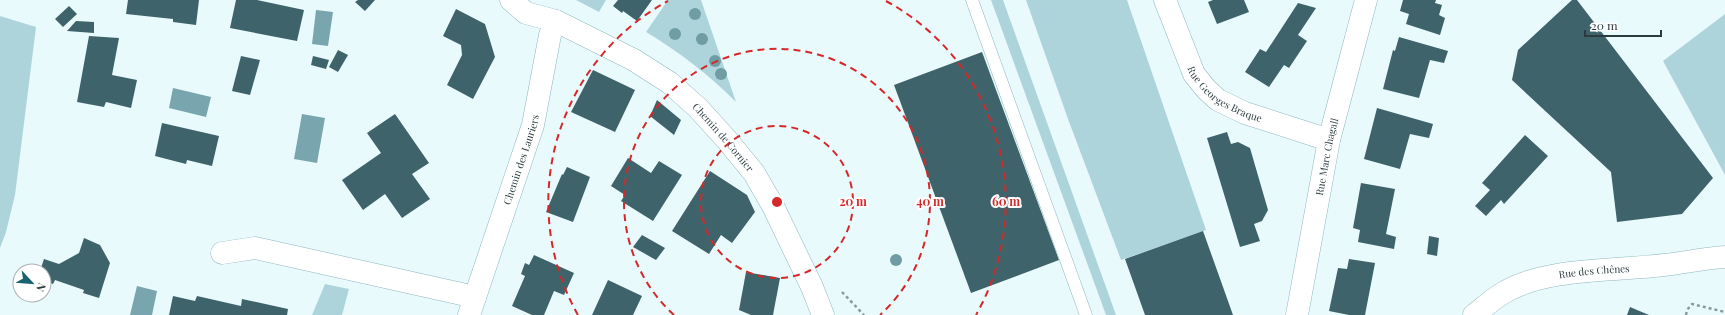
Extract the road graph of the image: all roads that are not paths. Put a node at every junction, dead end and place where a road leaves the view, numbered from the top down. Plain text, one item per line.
1 (511, 0) edge
2 (538, 0) edge
3 (972, 0) edge
4 (1165, 0) edge
5 (1366, 0) edge
6 (556, 20) junction
7 (1330, 140) junction
8 (222, 253) dead end
9 (1725, 257) edge
10 (472, 306) edge
11 (823, 315) edge
12 (1086, 315) edge
13 (1297, 315) edge
14 (1474, 315) edge

1 - 6 street, Chemin de Cornier
2 - 6 street, Chemin de Cornier
3 - 12 lane
4 - 7 street, Rue Georges Braque
5 - 7 street, Rue Marc Chagall
6 - 10 street, Chemin des Lauriers
6 - 11 street, Chemin de Cornier
7 - 13 street, Rue Marc Chagall
8 - 10 street, Chemin des Lauriers
9 - 14 street, Rue des Chênes

